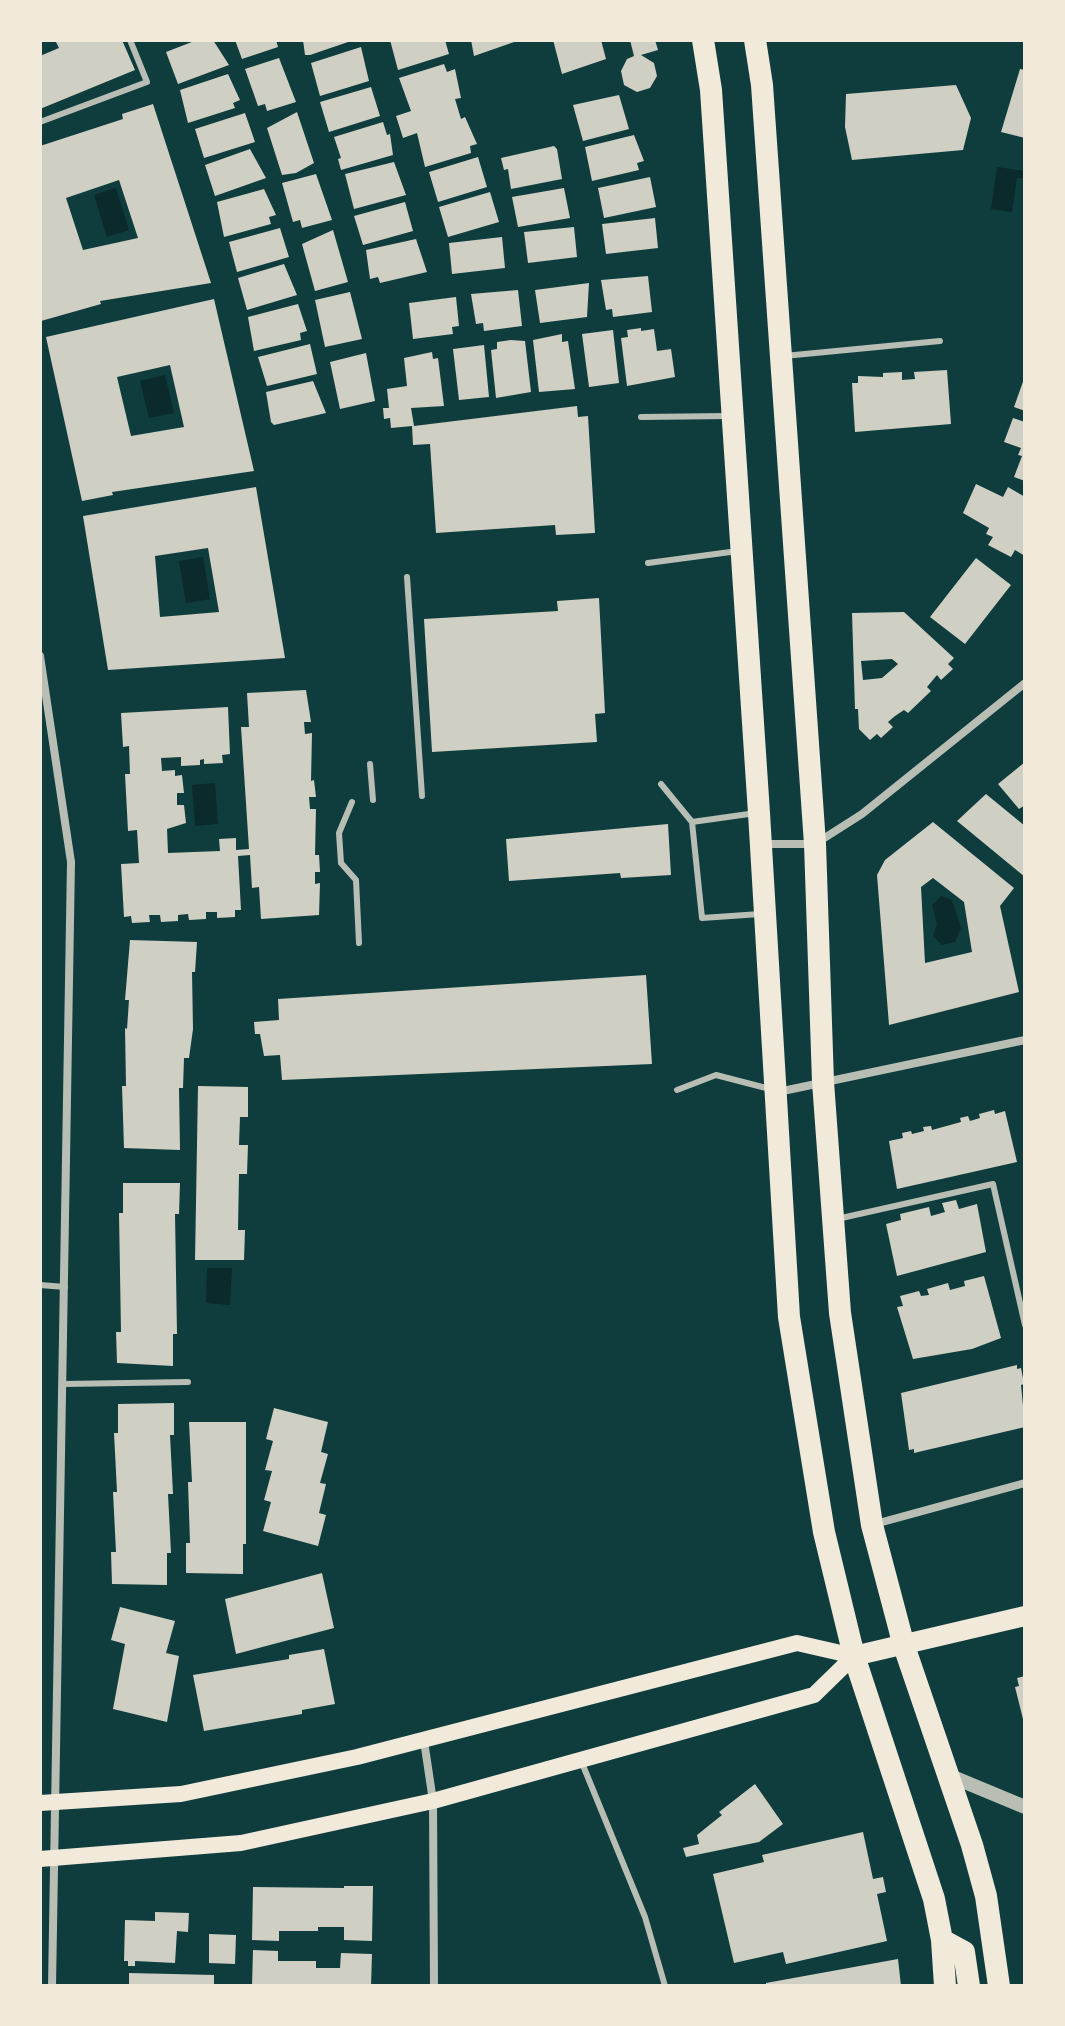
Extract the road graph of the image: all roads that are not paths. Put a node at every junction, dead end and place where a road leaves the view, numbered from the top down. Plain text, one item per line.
1 (130, 40) edge
2 (703, 40) edge
3 (755, 40) edge
4 (40, 122) edge
5 (940, 341) dead end
6 (780, 356) junction
7 (733, 416) junction
8 (641, 417) dead end
9 (742, 550) junction
10 (648, 563) dead end
11 (407, 577) dead end
12 (40, 656) edge
13 (1025, 683) edge
14 (370, 764) dead end
15 (661, 784) dead end
16 (422, 796) dead end
17 (373, 800) dead end
18 (352, 802) dead end
19 (759, 813) junction
20 (692, 822) junction
21 (762, 844) junction
22 (815, 844) junction
23 (766, 914) junction
24 (359, 943) dead end
25 (1025, 1040) edge
26 (823, 1082) junction
27 (677, 1090) dead end
28 (777, 1092) junction
29 (833, 1220) junction
30 (40, 1285) edge
31 (65, 1287) junction
32 (1025, 1325) edge
33 (188, 1382) dead end
34 (64, 1384) junction
35 (1025, 1483) edge
36 (872, 1525) junction
37 (1025, 1616) edge
38 (904, 1646) junction
39 (854, 1656) junction
40 (424, 1741) junction
41 (580, 1760) junction
42 (948, 1775) junction
43 (433, 1801) junction
44 (58, 1802) junction
45 (40, 1803) edge
46 (1025, 1807) edge
47 (47, 1858) edge
48 (942, 1940) junction
49 (52, 1986) edge
50 (434, 1986) edge
51 (665, 1986) edge
52 (945, 1986) edge
53 (969, 1986) edge
54 (999, 1986) edge

1 - 4 lane
2 - 7 highway
3 - 6 highway
5 - 6 lane
6 - 22 highway
7 - 8 lane
7 - 9 highway
9 - 10 lane
9 - 19 highway
11 - 16 lane
12 - 31 street
13 - 22 street
14 - 17 lane
15 - 20 lane
18 - 24 lane
19 - 20 lane
19 - 21 highway
20 - 23 lane
21 - 22 street
21 - 23 highway
22 - 26 highway
23 - 28 highway
25 - 26 street
26 - 28 street
26 - 29 highway
27 - 28 lane
28 - 39 highway
29 - 32 lane
29 - 36 highway
30 - 31 lane
31 - 34 street
33 - 34 lane
34 - 44 street
35 - 36 street
36 - 38 highway
37 - 38 main road
38 - 39 main road
38 - 42 highway
39 - 40 main road
39 - 41 main road
39 - 48 highway
40 - 43 street
40 - 44 main road
41 - 43 main road
41 - 51 lane
42 - 46 street
42 - 54 highway
43 - 47 main road
43 - 50 street
44 - 45 main road
44 - 47 street
47 - 49 street
48 - 52 highway
48 - 53 highway

